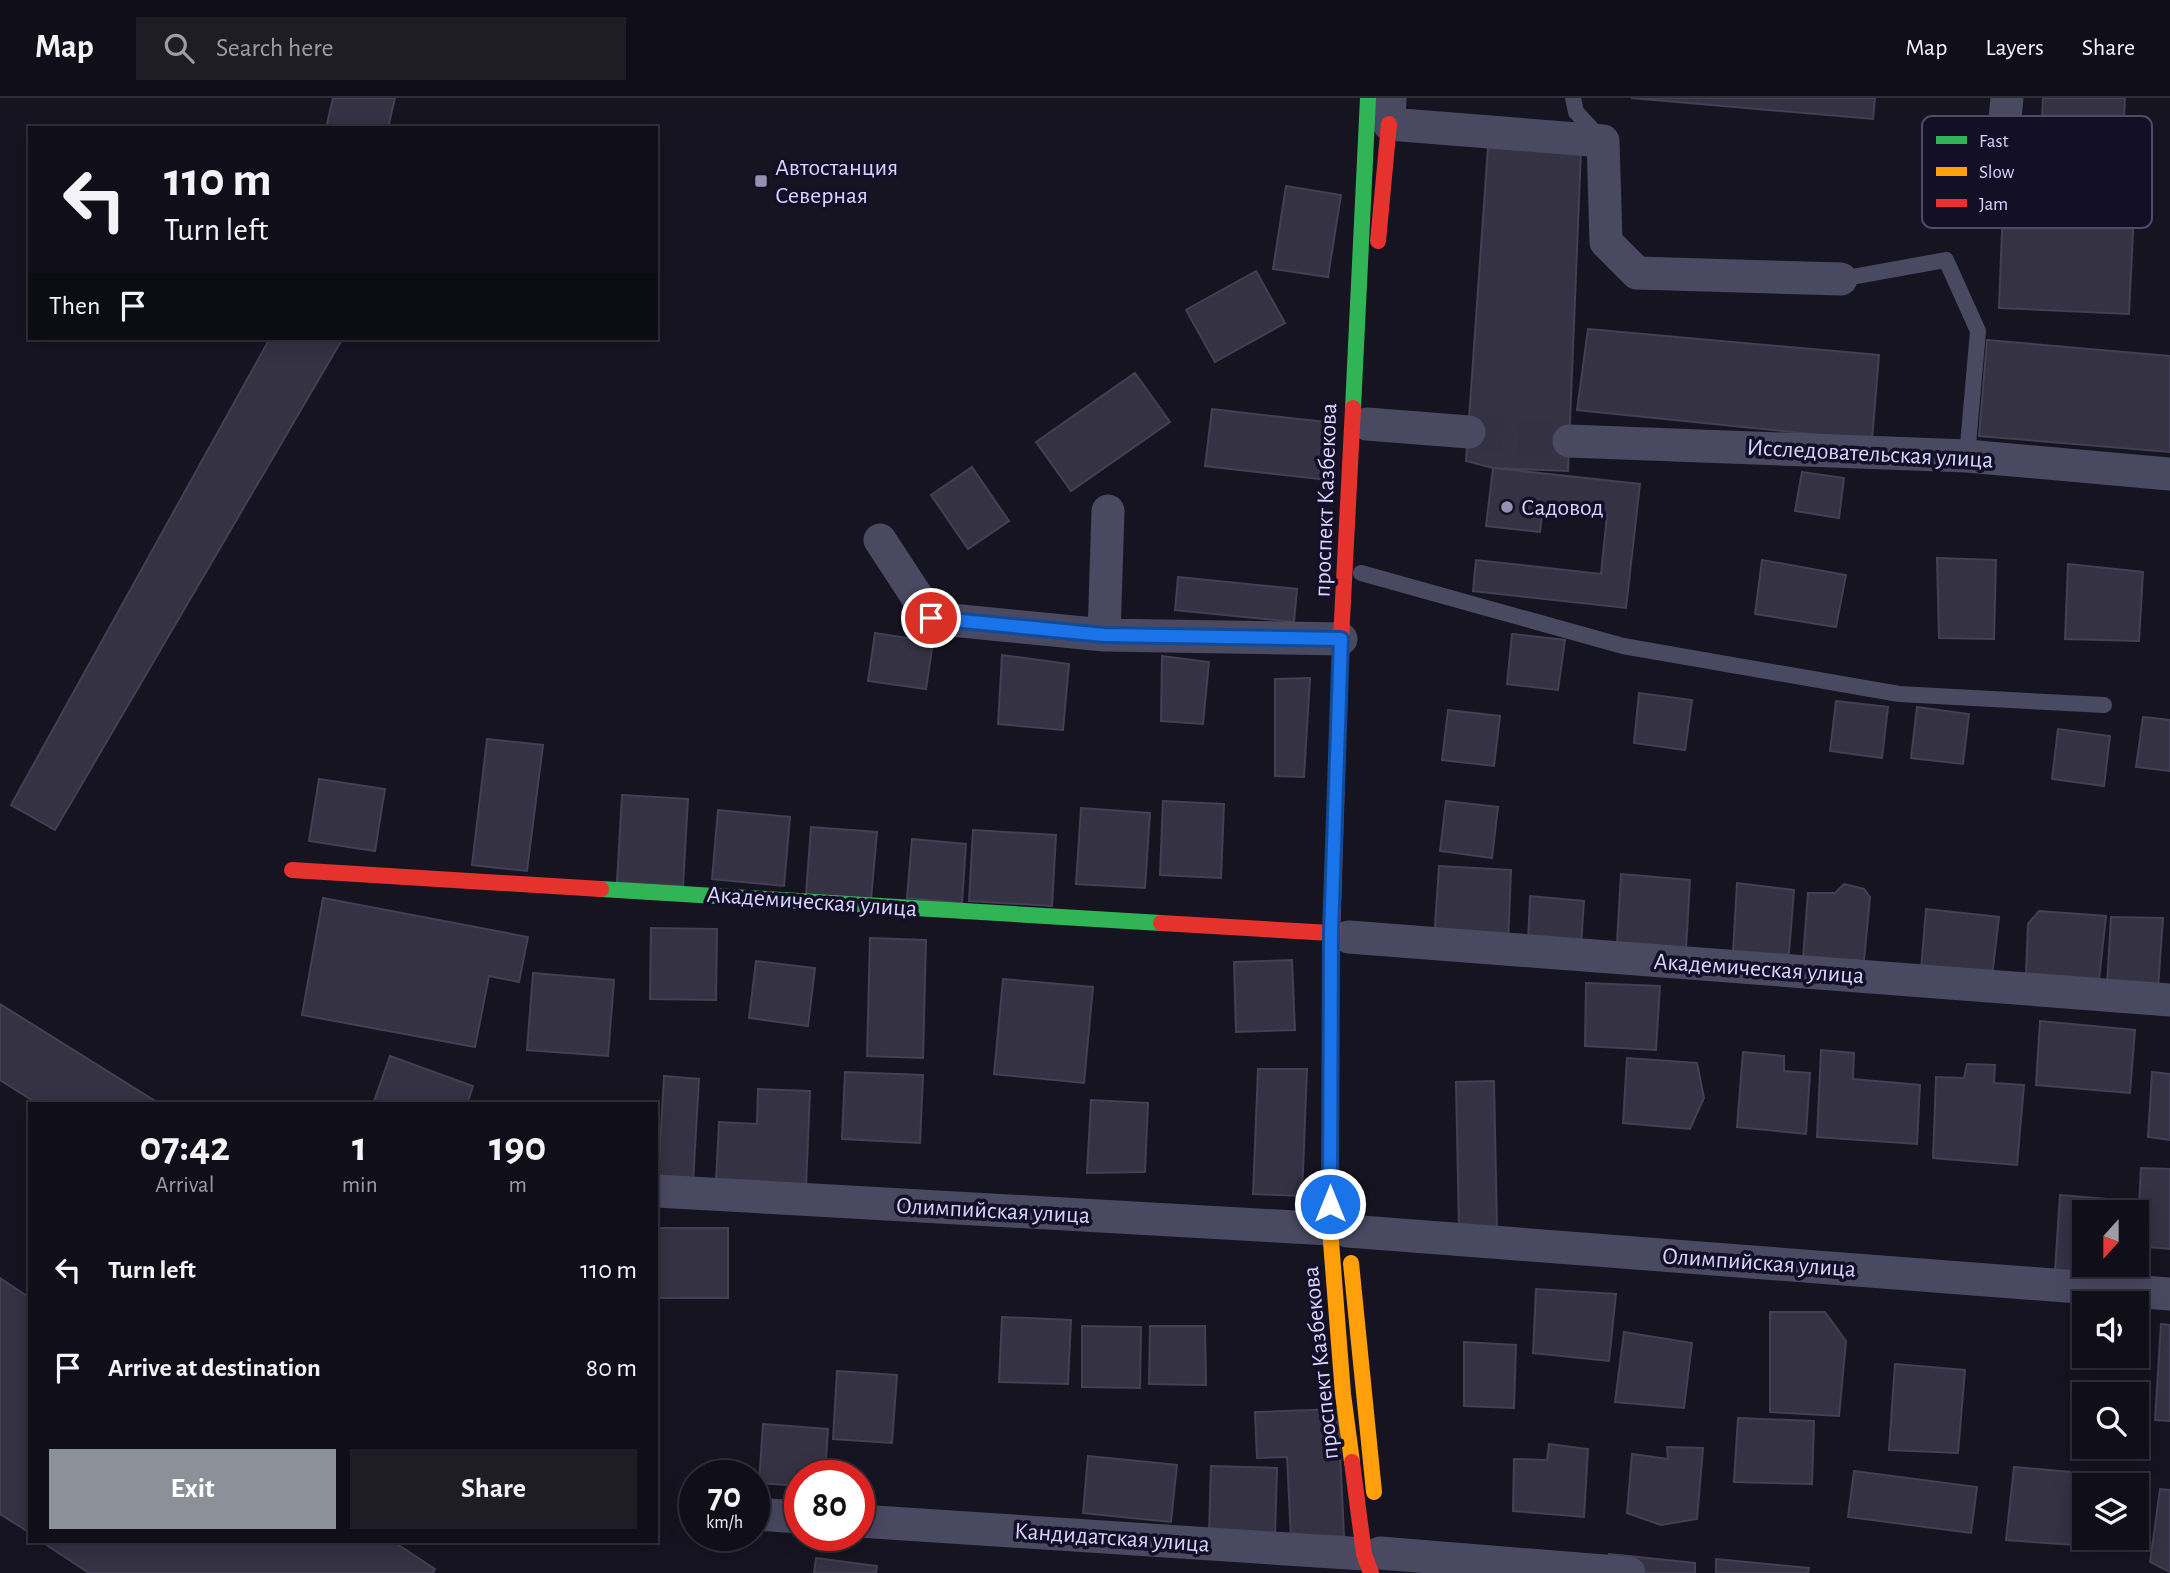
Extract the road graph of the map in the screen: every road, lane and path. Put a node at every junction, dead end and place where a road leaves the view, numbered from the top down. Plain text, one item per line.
1 (1368, 98) edge
2 (1573, 98) edge
3 (2007, 98) edge
4 (1389, 111) edge
5 (2005, 116) edge
6 (1603, 141) junction
7 (1841, 279) joint
8 (1367, 424) junction
9 (1468, 432) tunnel mouth
10 (1569, 441) tunnel mouth
11 (1967, 456) junction
12 (2170, 474) edge
13 (1108, 511) dead end
14 (1363, 519) dead end
15 (880, 540) dead end
16 (1362, 574) dead end
17 (1104, 635) junction
18 (1341, 639) junction
19 (2104, 705) dead end
20 (292, 870) dead end
21 (1345, 936) junction
22 (2170, 1000) edge
23 (658, 1191) edge
24 (1342, 1226) junction
25 (2170, 1294) edge
26 (1376, 1513) dead end
27 (875, 1522) edge
28 (1376, 1559) edge
29 (1629, 1573) edge

1 - 18 main road, проспект Казбекова
2 - 6 lane
3 - 5 street
4 - 6 street
4 - 8 main road
6 - 7 street
7 - 11 lane
8 - 9 street
8 - 14 main road
10 - 11 street, Исследовательская улица
11 - 12 street, Исследовательская улица
13 - 17 street
15 - 17 street
16 - 19 lane
17 - 18 street
18 - 21 main road, проспект Казбекова
20 - 21 main road, Академическая улица
21 - 22 street, Академическая улица
21 - 24 main road, проспект Казбекова
23 - 24 street, Олимпийская улица
24 - 25 street, Олимпийская улица
24 - 26 main road
24 - 28 main road, проспект Казбекова
27 - 28 street, Кандидатская улица
28 - 29 street, Кандидатская улица

